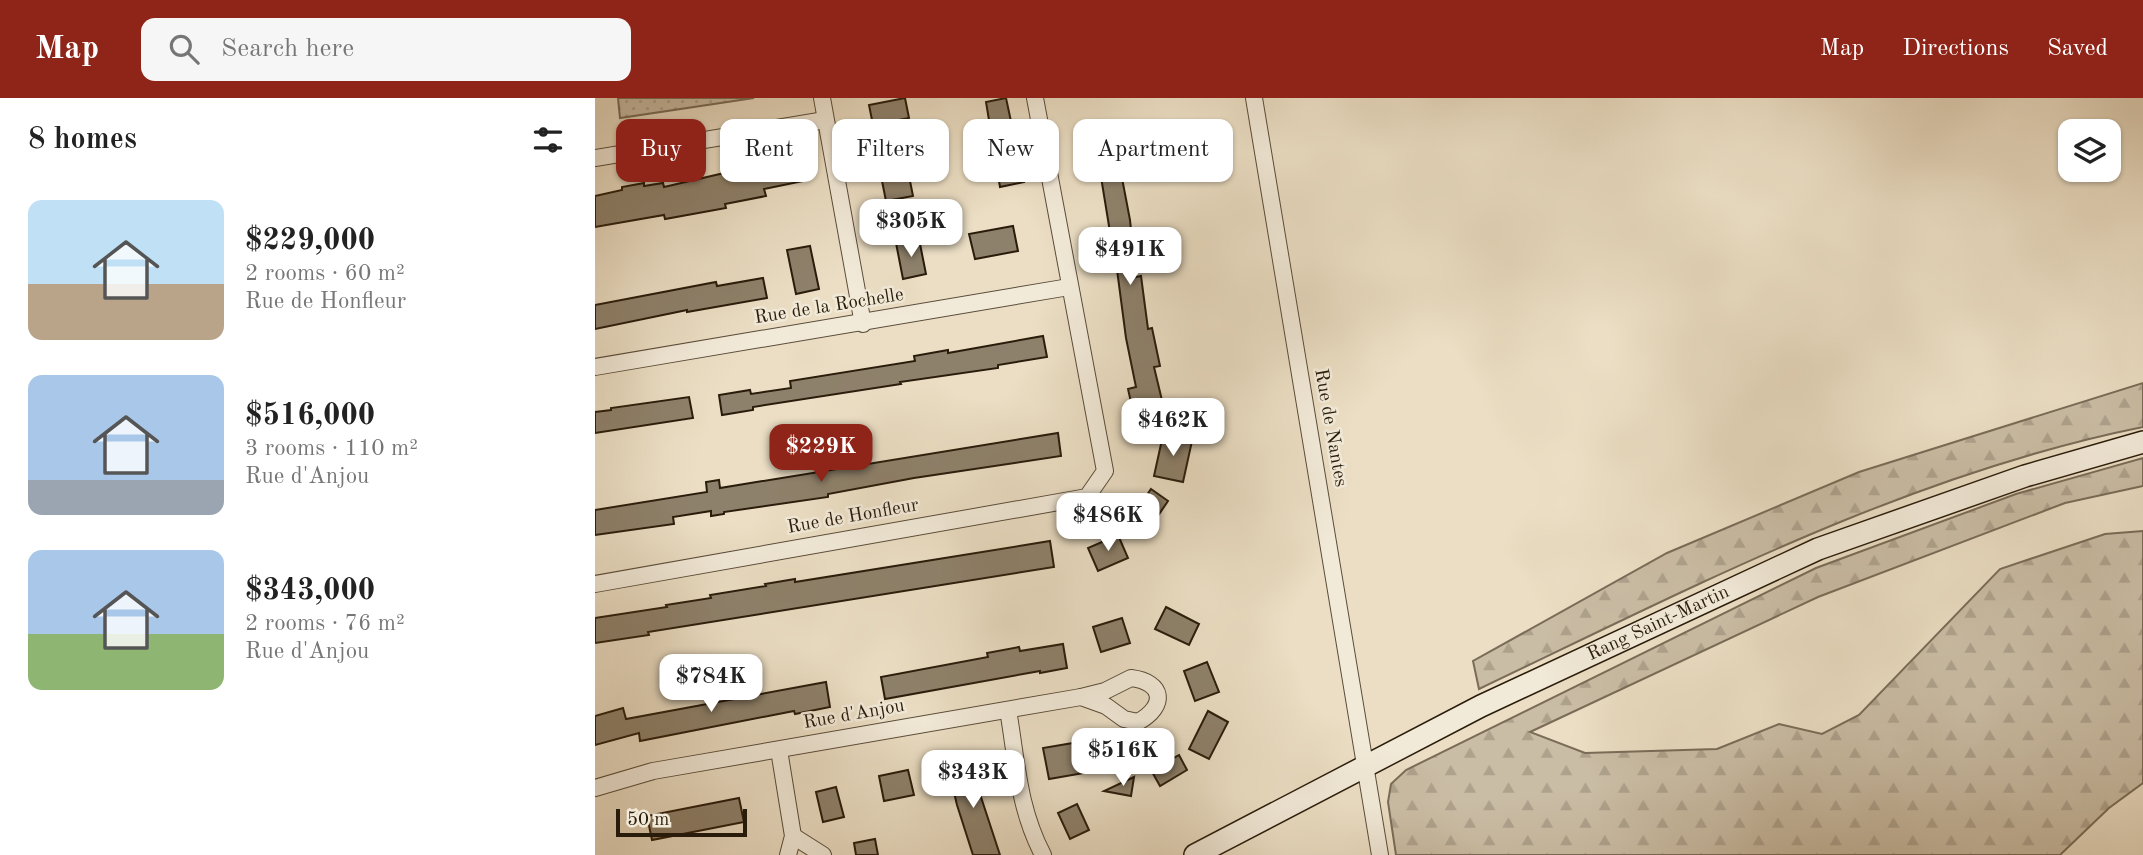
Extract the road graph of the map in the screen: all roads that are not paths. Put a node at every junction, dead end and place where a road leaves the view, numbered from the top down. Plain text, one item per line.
1 (822, 98) edge
2 (1035, 98) edge
3 (1254, 98) edge
4 (825, 120) junction
5 (595, 158) edge
6 (1069, 287) junction
7 (863, 324) junction
8 (595, 367) edge
9 (2143, 442) edge
10 (595, 584) edge
11 (1081, 697) dead end
12 (1008, 710) junction
13 (779, 750) junction
14 (1366, 765) junction
15 (595, 788) edge
16 (793, 836) junction
17 (788, 855) edge
18 (823, 855) edge
19 (1043, 855) edge
20 (1195, 855) edge
21 (1380, 855) edge

1 - 4 street
2 - 6 street
3 - 14 street, Rue de Nantes
4 - 5 street
4 - 7 street
6 - 7 street, Rue de la Rochelle
6 - 10 street, Rue de Honfleur
7 - 8 street, Rue de la Rochelle
9 - 14 street, Rang Saint-Martin
11 - 12 street, Rue d'Anjou
12 - 13 street, Rue d'Anjou
12 - 19 street
13 - 15 street, Rue d'Anjou
13 - 16 street
14 - 20 street, Rang Saint-Martin
14 - 21 street, Rue de Nantes
16 - 17 street
16 - 18 street

